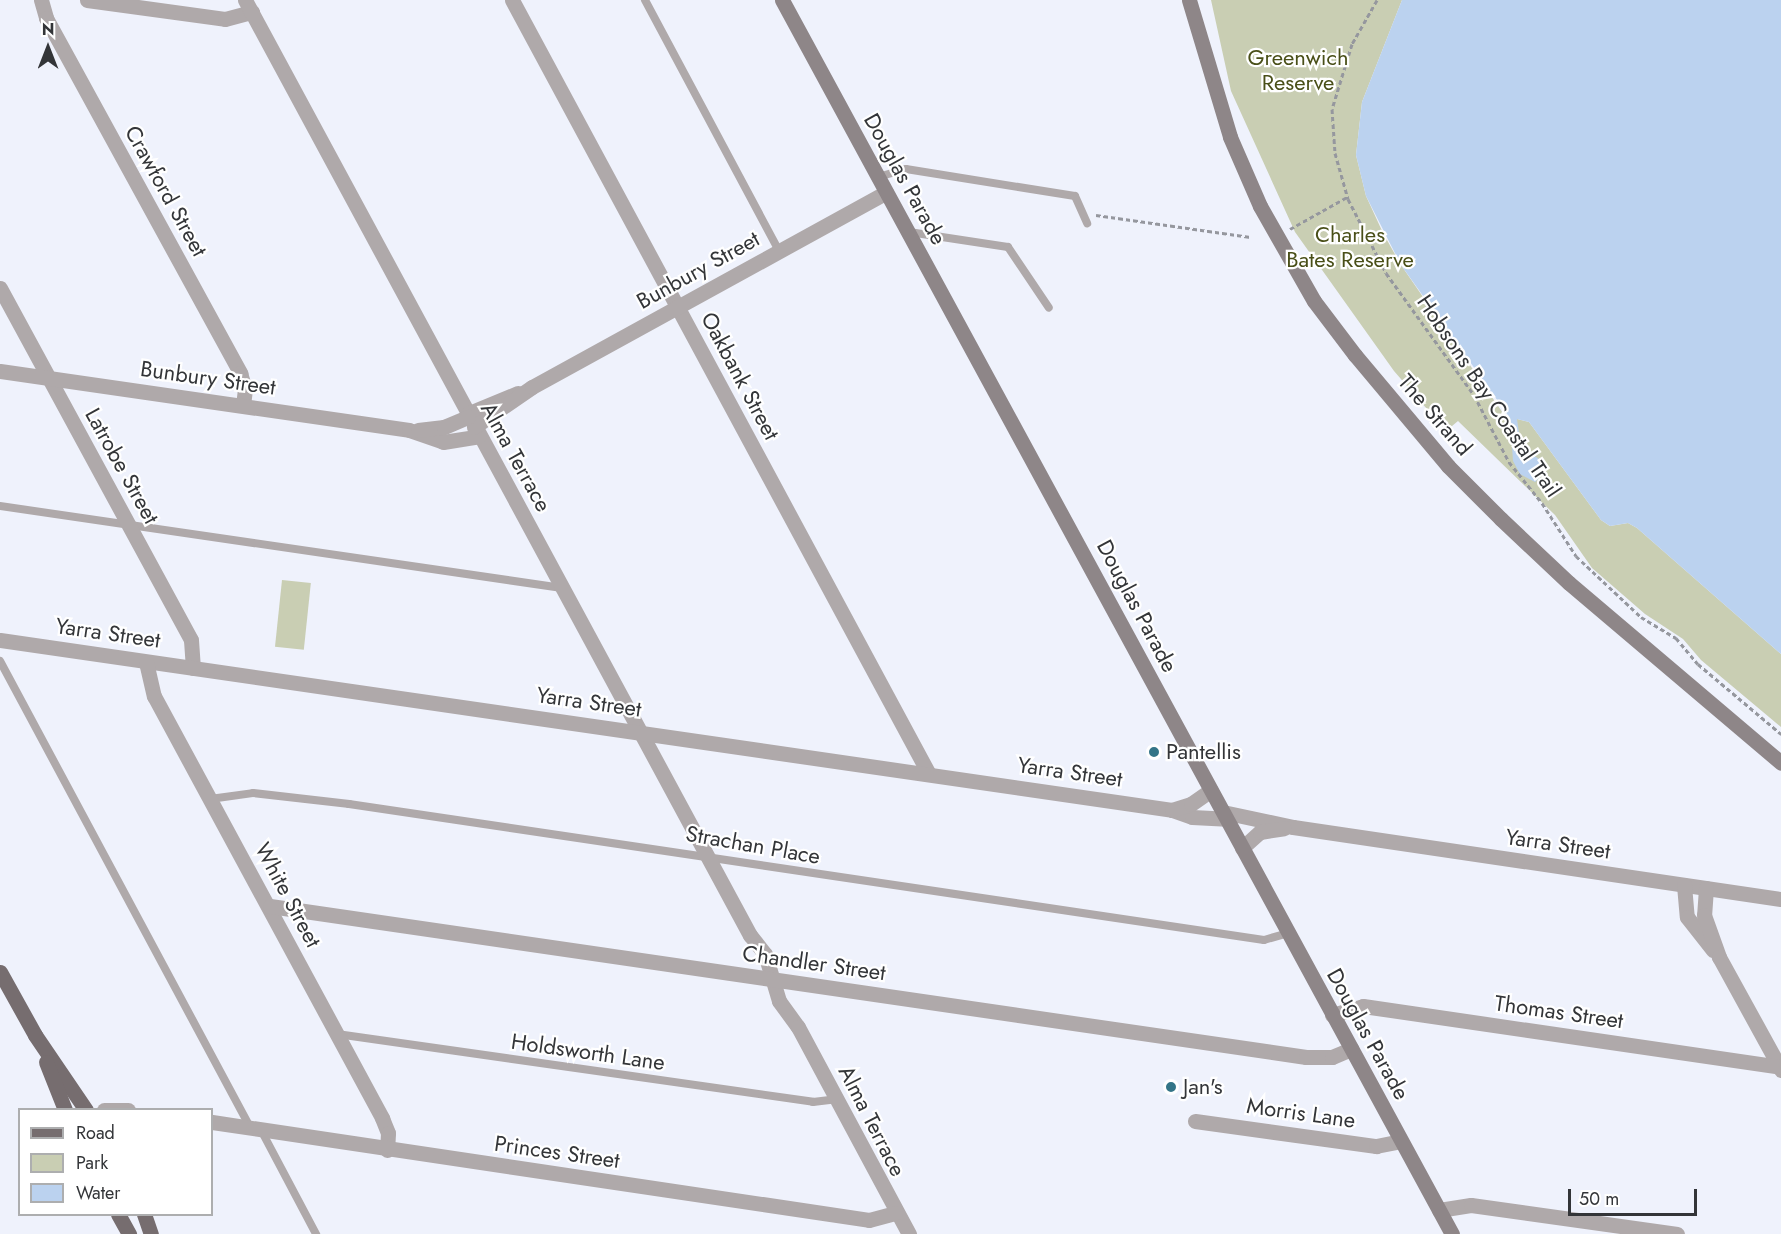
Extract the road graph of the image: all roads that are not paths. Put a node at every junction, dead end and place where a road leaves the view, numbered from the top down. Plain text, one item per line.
1 (41, 0) edge
2 (87, 0) edge
3 (512, 0) edge
4 (645, 0) edge
5 (782, 0) edge
6 (1189, 0) edge
7 (248, 6) edge
8 (878, 177) junction
9 (886, 192) junction
10 (1087, 223) dead end
11 (908, 232) junction
12 (779, 251) junction
13 (0, 288) edge
14 (677, 307) junction
15 (1049, 308) dead end
16 (0, 371) edge
17 (48, 377) junction
18 (243, 405) junction
19 (472, 423) junction
20 (409, 430) junction
21 (0, 506) edge
22 (129, 524) junction
23 (562, 588) junction
24 (0, 640) edge
25 (0, 661) edge
26 (146, 662) junction
27 (193, 668) junction
28 (642, 733) junction
29 (1781, 763) edge
30 (929, 774) junction
31 (1211, 790) junction
32 (210, 799) junction
33 (1172, 810) junction
34 (1224, 815) junction
35 (1293, 827) junction
36 (1242, 848) junction
37 (710, 857) junction
38 (1684, 885) junction
39 (1706, 888) junction
40 (1781, 898) edge
41 (270, 906) junction
42 (1288, 933) junction
43 (750, 935) junction
44 (1719, 957) junction
45 (0, 972) edge
46 (754, 977) junction
47 (780, 981) junction
48 (1332, 1015) junction
49 (335, 1034) junction
50 (35, 1035) junction
51 (1351, 1049) junction
52 (1780, 1068) edge
53 (836, 1099) junction
54 (64, 1108) edge
55 (85, 1108) edge
56 (1195, 1121) dead end
57 (213, 1122) edge
58 (256, 1130) junction
59 (1401, 1141) junction
60 (387, 1150) junction
61 (1439, 1210) junction
62 (895, 1212) junction
63 (119, 1216) edge
64 (144, 1216) edge
65 (129, 1234) edge
66 (151, 1234) edge
67 (316, 1234) edge
68 (909, 1234) edge
69 (1452, 1234) edge
70 (1677, 1234) edge

1 - 18 street, Crawford Street
2 - 7 street
3 - 14 street, Oakbank Street
4 - 12 lane
5 - 8 street, Douglas Parade
6 - 29 street, The Strand
7 - 19 street, Alma Terrace
8 - 9 street, Douglas Parade
8 - 10 lane
9 - 11 street, Douglas Parade
9 - 12 street, Bunbury Street
11 - 15 lane
11 - 31 street, Douglas Parade
12 - 14 street, Bunbury Street
13 - 17 street, Latrobe Street
14 - 19 street, Bunbury Street
14 - 30 street, Oakbank Street
16 - 17 street, Bunbury Street
17 - 18 street, Bunbury Street
17 - 22 street, Latrobe Street
18 - 20 street, Bunbury Street
19 - 20 street, Bunbury Street
19 - 20 street, Bunbury Street
19 - 23 street, Alma Terrace
21 - 22 lane
22 - 23 lane
22 - 27 street, Latrobe Street
23 - 28 street, Alma Terrace
24 - 26 street, Yarra Street
25 - 58 lane
26 - 27 street, Yarra Street
26 - 32 street, White Street
27 - 28 street, Yarra Street
28 - 30 street, Yarra Street
28 - 37 street, Alma Terrace
30 - 33 street, Yarra Street
31 - 33 street
31 - 34 street, Douglas Parade
32 - 37 lane, Strachan Place
32 - 41 street, White Street
33 - 34 street, Yarra Street
34 - 35 street, Yarra Street
34 - 36 street, Douglas Parade
35 - 36 street, Yarra Street
35 - 38 street, Yarra Street
36 - 42 street, Douglas Parade
37 - 42 lane, Strachan Place
37 - 43 street, Alma Terrace
38 - 39 street, Yarra Street
38 - 44 street
39 - 40 street, Yarra Street
39 - 44 street
41 - 46 street, Chandler Street
41 - 49 street, White Street
42 - 48 street, Douglas Parade
43 - 46 street, Alma Terrace
43 - 47 street, Alma Terrace
44 - 52 street
45 - 50 main road
46 - 47 street, Chandler Street
47 - 51 street, Chandler Street
47 - 53 street, Alma Terrace
48 - 51 street, Douglas Parade
48 - 52 street, Thomas Street
49 - 53 lane, Holdsworth Lane
49 - 60 street, White Street
50 - 54 main road
50 - 55 main road
51 - 59 street, Douglas Parade
53 - 62 street, Alma Terrace
56 - 59 street, Morris Lane
57 - 58 street, Princes Street
58 - 60 street, Princes Street
58 - 67 lane
59 - 61 street, Douglas Parade
60 - 62 street, Princes Street
61 - 69 street, Douglas Parade
61 - 70 street
62 - 68 street, Alma Terrace
63 - 65 main road
64 - 66 main road

